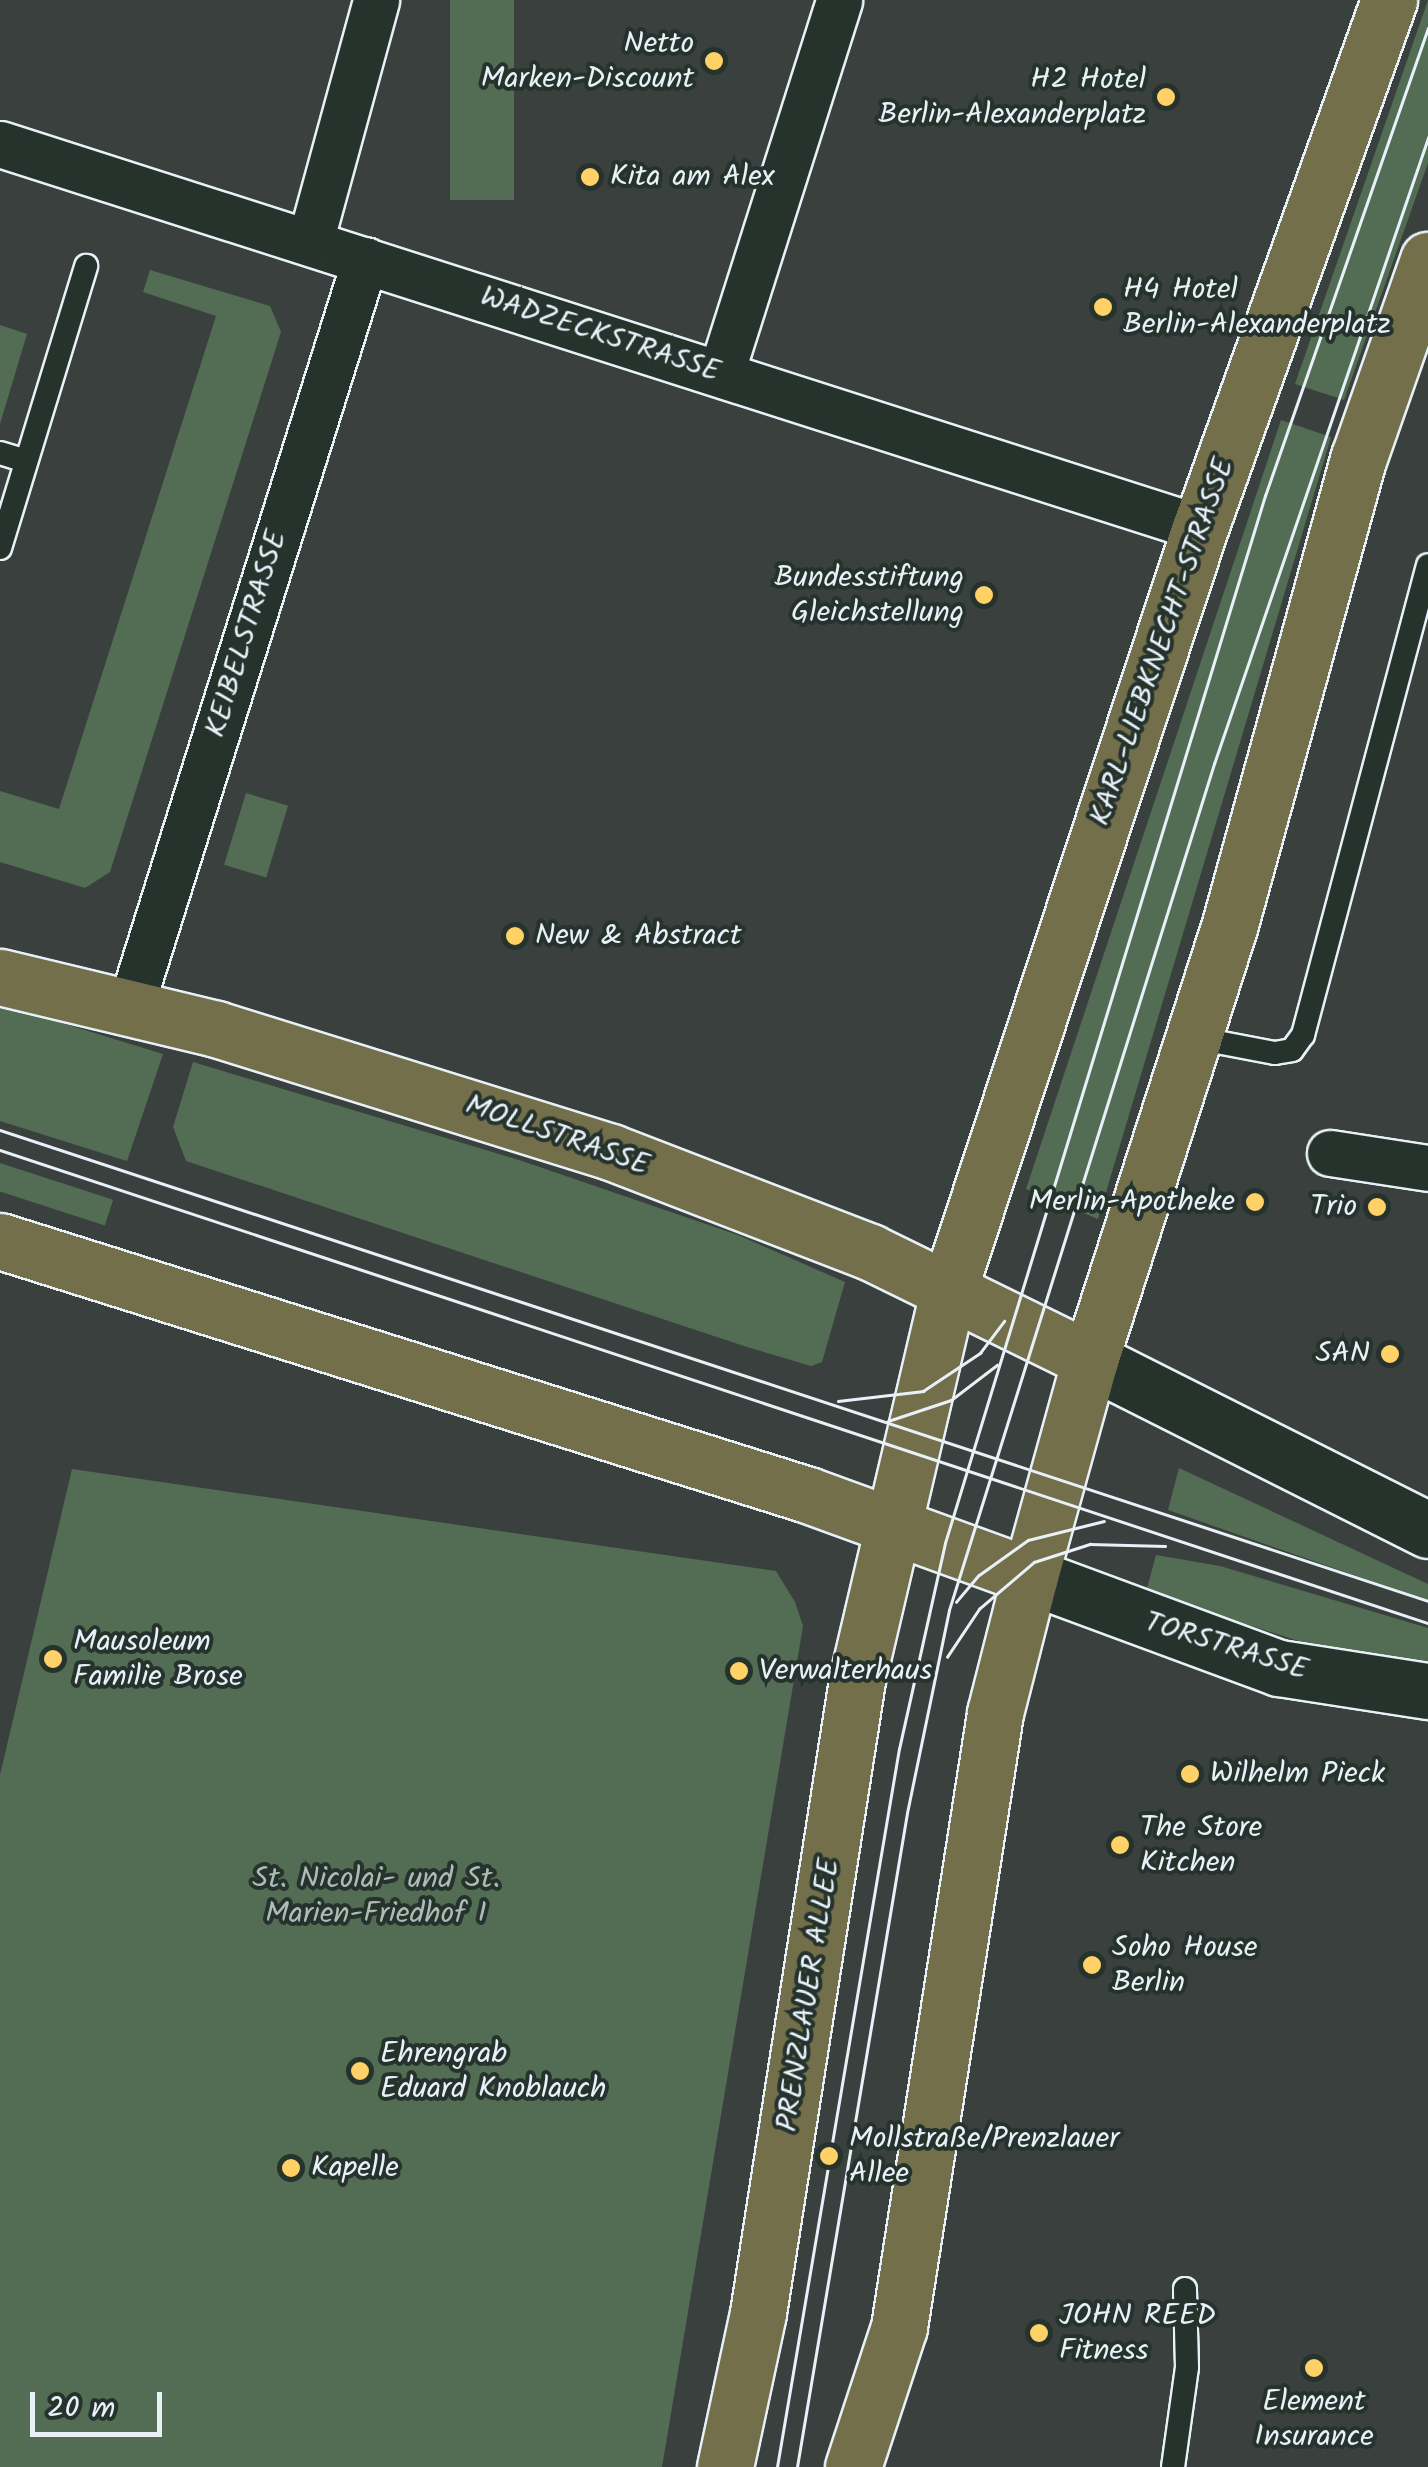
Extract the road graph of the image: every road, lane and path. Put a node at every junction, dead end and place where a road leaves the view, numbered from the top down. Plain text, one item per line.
1 (376, 0) edge
2 (839, 0) edge
3 (1389, 0) edge
4 (0, 144) edge
5 (310, 242) junction
6 (365, 260) junction
7 (1428, 260) edge
8 (86, 266) dead end
9 (721, 373) junction
10 (0, 453) edge
11 (26, 461) junction
12 (1200, 528) junction
13 (0, 548) edge
14 (1428, 565) edge
15 (0, 977) edge
16 (130, 1008) junction
17 (1196, 1038) junction
18 (1330, 1154) dead end
19 (1428, 1168) edge
20 (0, 1241) edge
21 (949, 1289) junction
22 (1090, 1360) junction
23 (889, 1522) junction
24 (1428, 1530) edge
25 (1030, 1576) junction
26 (1428, 1691) edge
27 (1185, 2290) dead end
28 (725, 2467) edge
29 (853, 2467) edge
30 (1173, 2467) edge

1 - 5 street
2 - 9 street
3 - 12 main road, KARL-LIEBKNECHT-STRASSE
4 - 5 street, WADZECKSTRASSE
5 - 6 street, WADZECKSTRASSE
6 - 9 street, WADZECKSTRASSE
6 - 16 street, KEIBELSTRASSE
7 - 17 main road
8 - 11 lane
9 - 12 street, WADZECKSTRASSE
10 - 11 lane
11 - 13 lane
12 - 21 main road, KARL-LIEBKNECHT-STRASSE
14 - 17 lane
15 - 16 main road, MOLLSTRASSE
16 - 21 main road, MOLLSTRASSE
17 - 22 main road
18 - 19 street
20 - 23 main road
21 - 22 main road, MOLLSTRASSE
21 - 23 main road, KARL-LIEBKNECHT-STRASSE
22 - 24 main road
22 - 25 main road
23 - 25 main road
23 - 28 main road, PRENZLAUER ALLEE
25 - 26 main road, TORSTRASSE
25 - 29 main road
27 - 30 lane

